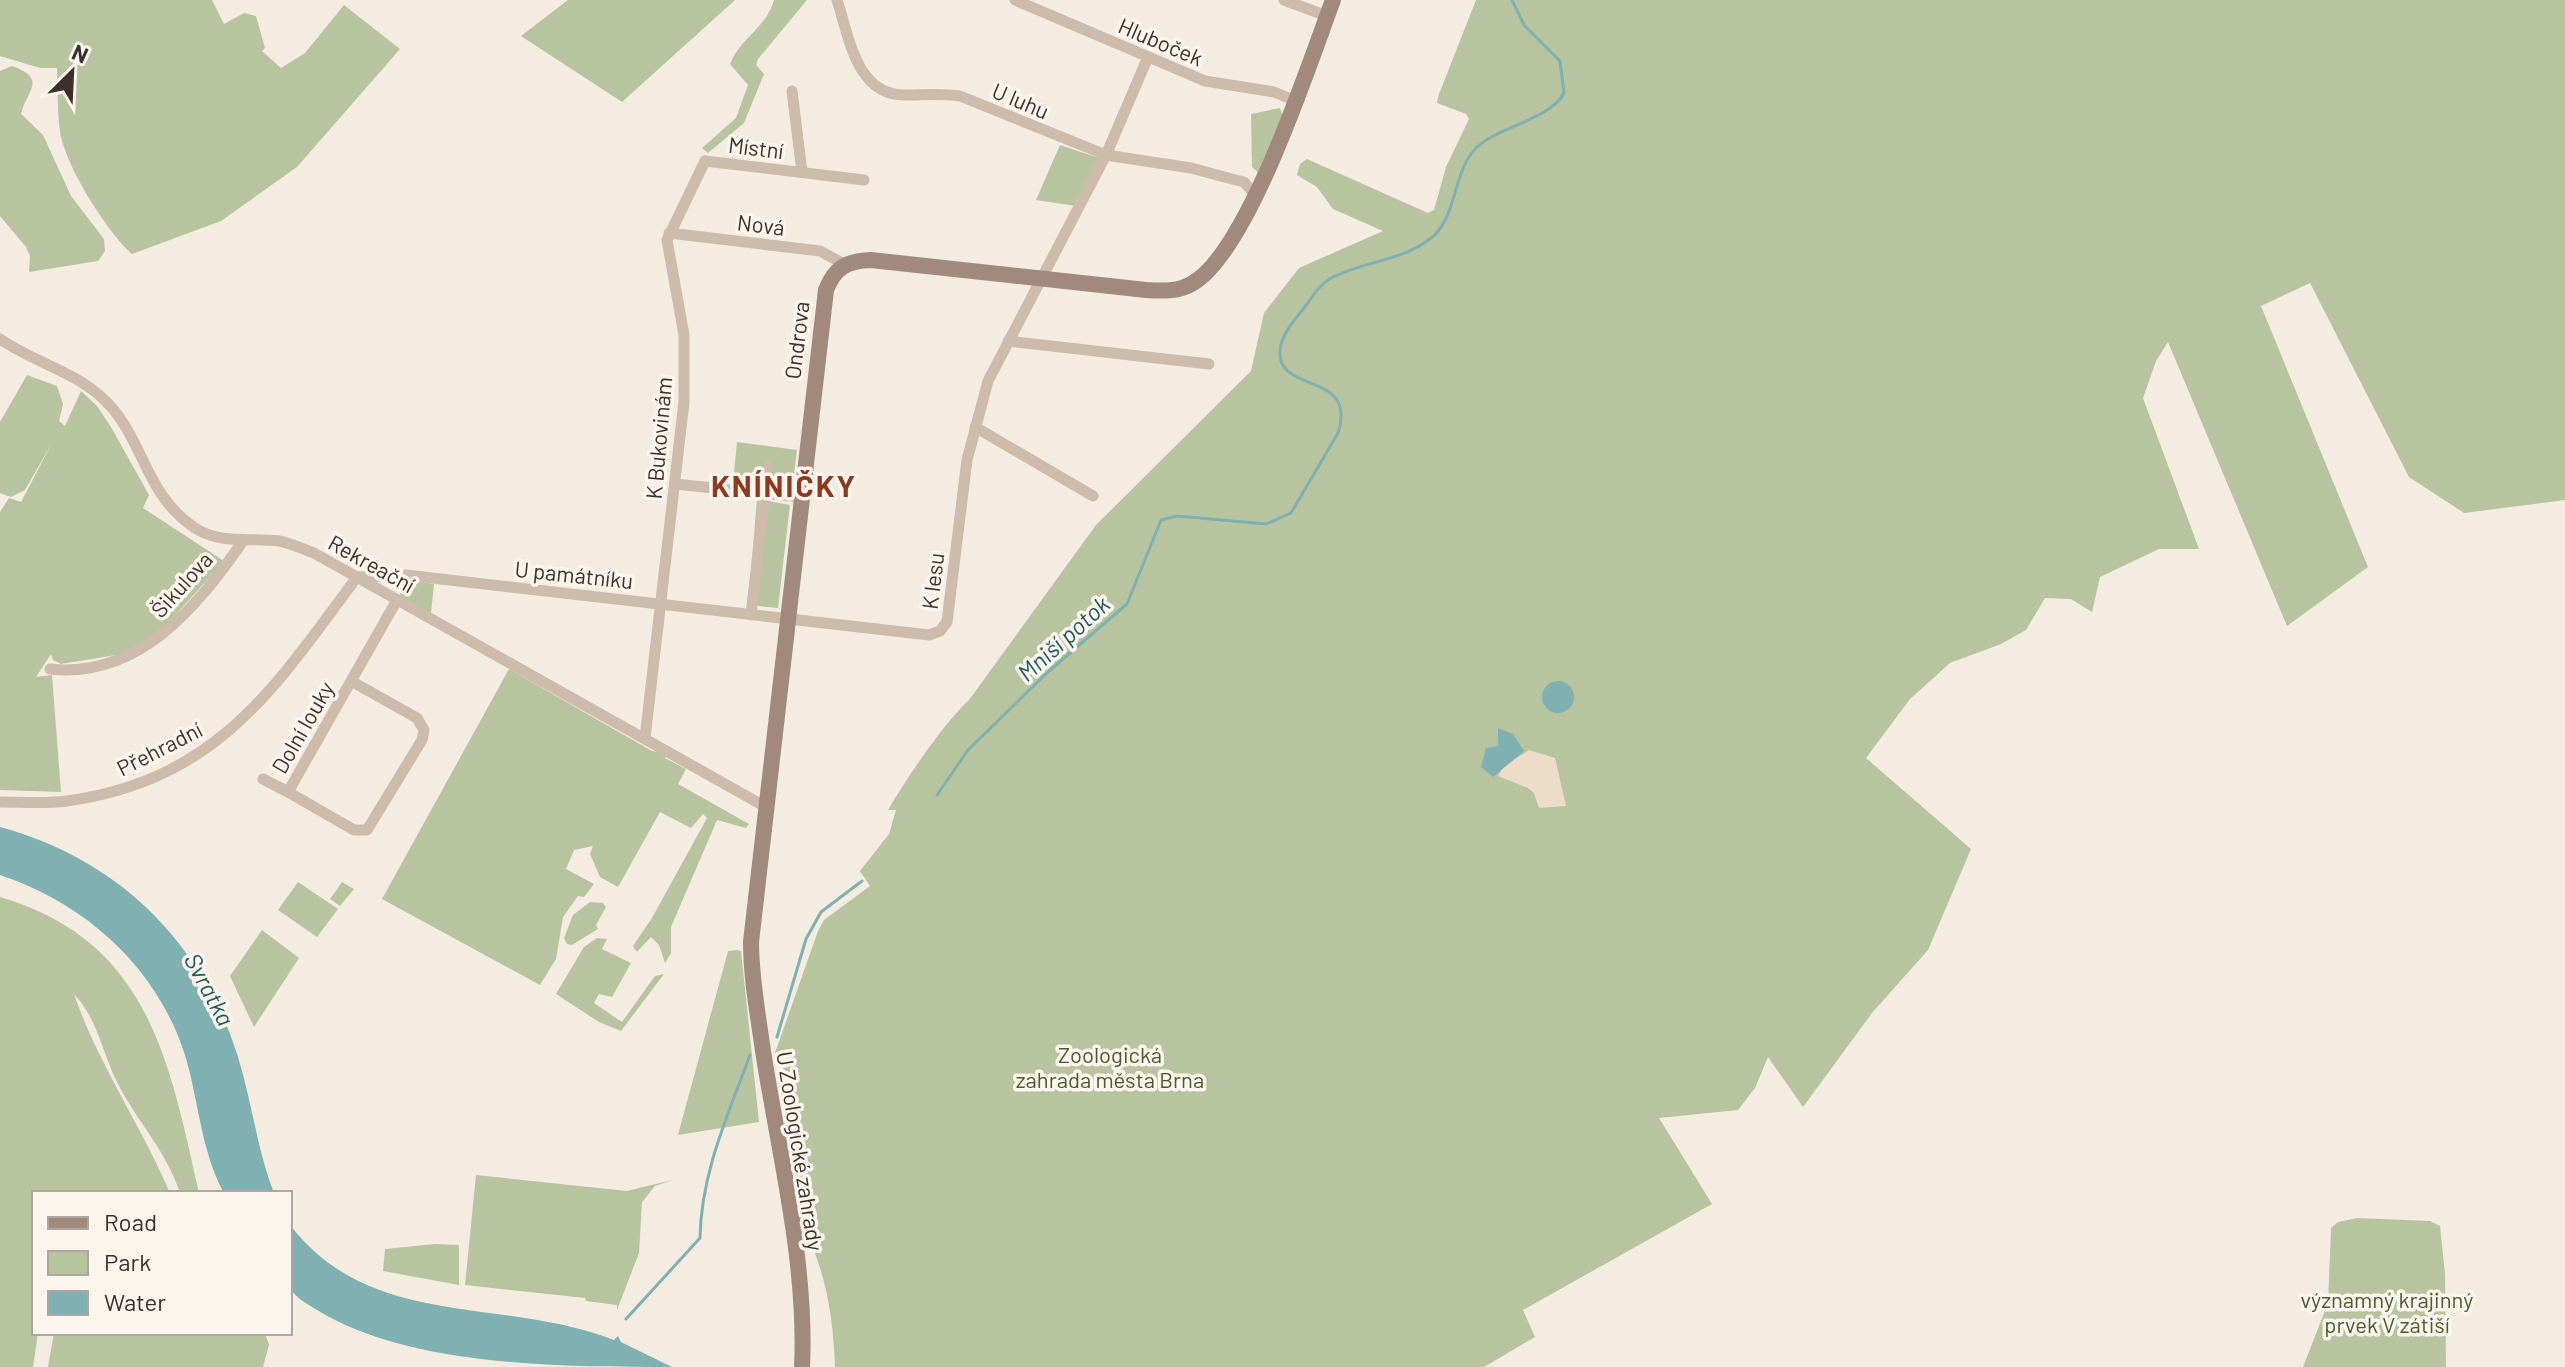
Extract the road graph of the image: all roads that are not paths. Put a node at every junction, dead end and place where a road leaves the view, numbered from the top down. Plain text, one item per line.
1 (837, 0) edge
2 (1015, 0) edge
3 (1284, 0) edge
4 (1333, 0) edge
5 (1327, 16) junction
6 (1148, 57) junction
7 (792, 91) dead end
8 (1296, 101) junction
9 (1106, 155) junction
10 (802, 172) junction
11 (864, 180) dead end
12 (1250, 189) junction
13 (669, 233) junction
14 (844, 264) junction
15 (1039, 278) junction
16 (0, 339) edge
17 (1008, 341) junction
18 (1209, 364) dead end
19 (975, 427) junction
20 (768, 467) dead end
21 (675, 484) junction
22 (765, 494) junction
23 (1093, 496) dead end
24 (800, 497) junction
25 (243, 541) junction
26 (357, 577) junction
27 (397, 600) junction
28 (660, 604) junction
29 (751, 615) junction
30 (786, 619) junction
31 (50, 669) dead end
32 (351, 681) junction
33 (645, 738) junction
34 (263, 779) dead end
35 (288, 792) junction
36 (0, 802) edge
37 (764, 806) junction
38 (751, 942) joint
39 (802, 1367) edge

1 - 9 street, U luhu
2 - 6 street, Hluboček
3 - 5 street
4 - 5 street
5 - 8 street
6 - 8 street, Hluboček
6 - 9 street, K lesu
7 - 10 street, Místní
8 - 12 street
9 - 12 street, U luhu
9 - 15 street, K lesu
10 - 11 street, Místní
10 - 13 street, Místní
12 - 15 street
13 - 14 street, Nová
13 - 21 street, K Bukovinám
14 - 15 street
14 - 24 street, Ondrova
15 - 17 street, K lesu
16 - 25 street, Rekreační
17 - 18 street
17 - 19 street, K lesu
19 - 23 street
19 - 30 street, K lesu
20 - 22 street
21 - 22 street
21 - 28 street, K Bukovinám
22 - 24 street
22 - 29 street
24 - 30 street, Ondrova
25 - 26 street, Rekreační
25 - 31 street, Šikulova
26 - 27 street, Rekreační
26 - 28 street, U památníku
26 - 36 street, Přehradní
27 - 32 street, Dolní louky
27 - 33 street, Rekreační
28 - 29 street, U památníku
28 - 33 street, K Bukovinám
29 - 30 street, U památníku
30 - 37 street, Ondrova
32 - 35 street, Dolní louky
32 - 35 street, Dolní louky
33 - 37 street, Rekreační
34 - 35 street, Dolní louky
37 - 38 street, Ondrova
38 - 39 street, U Zoologické zahrady

